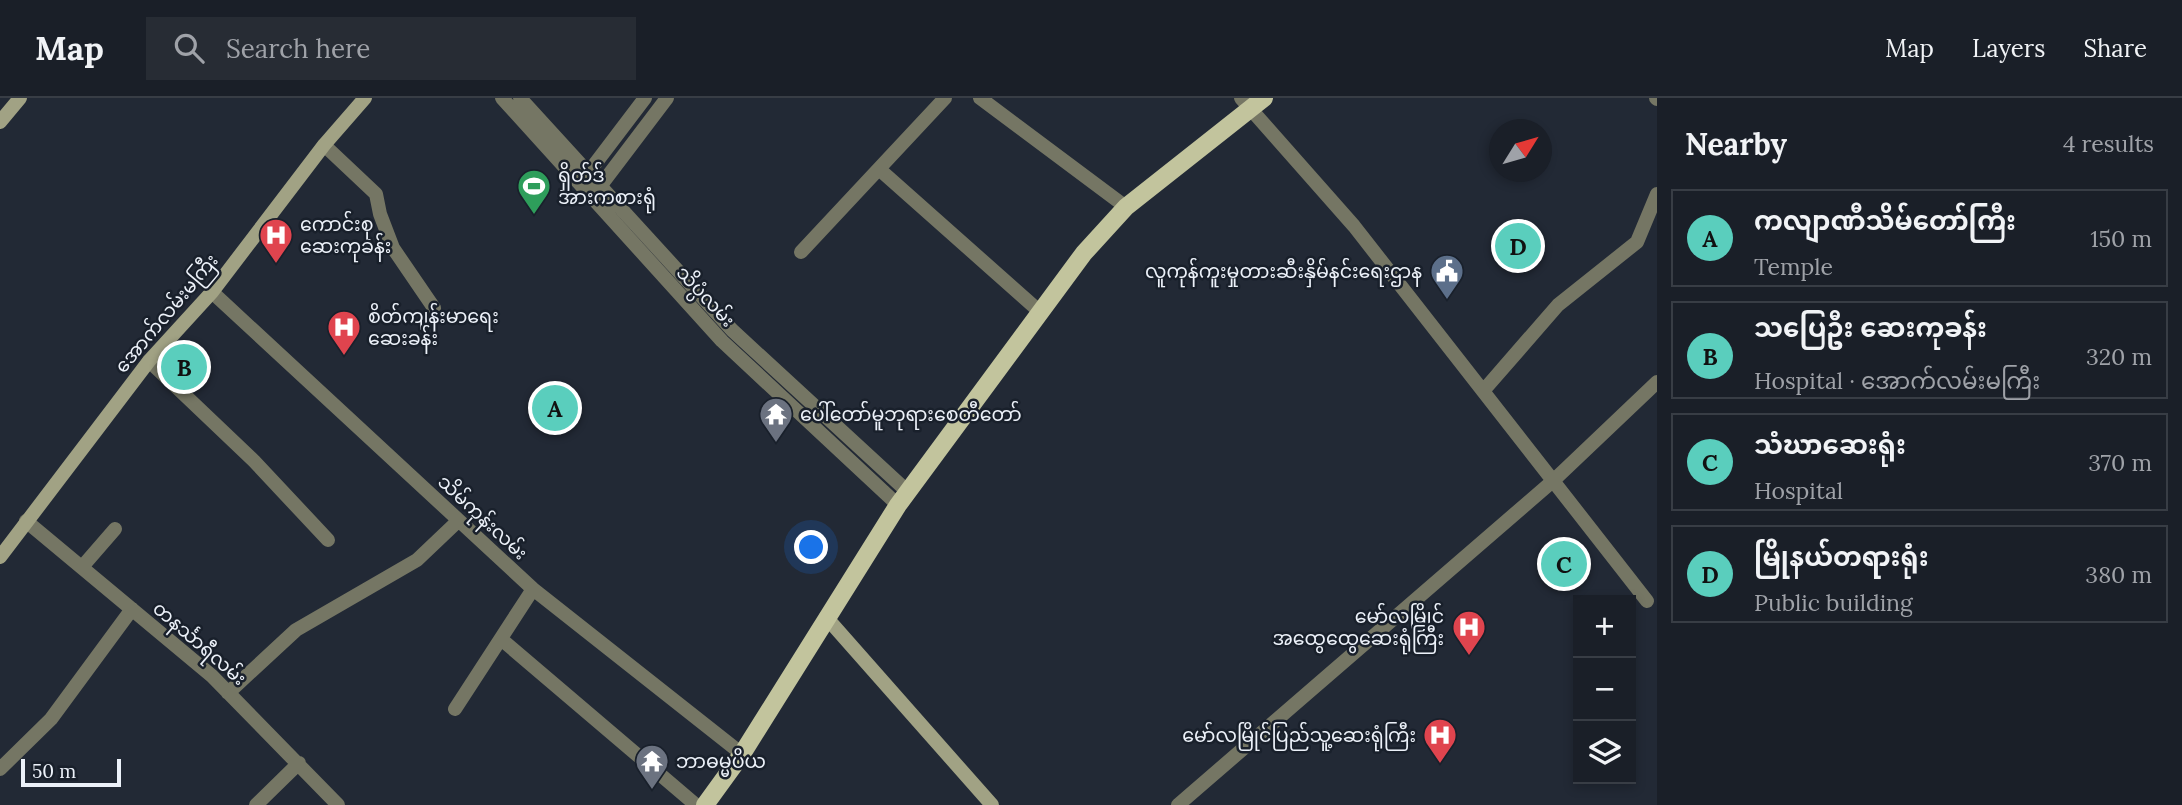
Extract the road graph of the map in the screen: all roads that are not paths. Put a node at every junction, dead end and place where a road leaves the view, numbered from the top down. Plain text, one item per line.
1 (20, 98) edge
2 (365, 98) edge
3 (502, 98) edge
4 (520, 98) edge
5 (645, 98) edge
6 (667, 98) edge
7 (946, 98) edge
8 (980, 98) edge
9 (1252, 101) edge
10 (0, 122) edge
11 (324, 145) junction
12 (878, 169) junction
13 (585, 177) junction
14 (596, 191) junction
15 (1657, 194) edge
16 (1126, 207) junction
17 (801, 252) dead end
18 (212, 292) junction
19 (434, 308) dead end
20 (1039, 311) junction
21 (149, 360) junction
22 (1657, 382) edge
23 (1484, 390) junction
24 (1554, 480) junction
25 (903, 498) junction
26 (26, 521) junction
27 (458, 521) junction
28 (115, 529) dead end
29 (328, 540) dead end
30 (0, 557) edge
31 (82, 567) junction
32 (533, 589) junction
33 (1647, 601) dead end
34 (132, 609) junction
35 (826, 617) junction
36 (501, 639) junction
37 (228, 693) junction
38 (455, 709) dead end
39 (742, 754) junction
40 (299, 763) junction
41 (0, 769) edge
42 (256, 805) edge
43 (338, 805) edge
44 (696, 805) edge
45 (705, 805) edge
46 (992, 805) edge
47 (1178, 805) edge

1 - 10 main road
2 - 11 main road, အောက်လမ်းမကြီး
3 - 13 street, သိပ္ပံလမ်း
4 - 13 street, သိပ္ပံလမ်း
5 - 13 street
6 - 14 street
7 - 12 street
8 - 16 street
9 - 16 main road
9 - 23 street
11 - 18 main road, အောက်လမ်းမကြီး
11 - 19 street
12 - 17 street
12 - 20 street
13 - 14 street, သိပ္ပံလမ်း
14 - 25 street, သိပ္ပံလမ်း
15 - 23 street
16 - 20 main road
18 - 21 main road, အောက်လမ်းမကြီး
18 - 27 street, သိမ်ကုန်းလမ်း
20 - 25 main road
21 - 26 main road, အောက်လမ်းမကြီး
21 - 29 street
22 - 24 street
23 - 24 street
24 - 33 street
24 - 47 street
25 - 35 main road
26 - 30 main road, အောက်လမ်းမကြီး
26 - 31 street, တနင်္သာရီလမ်း
27 - 32 street, သိမ်ကုန်းလမ်း
27 - 37 street
28 - 31 street
31 - 34 street, တနင်္သာရီလမ်း
32 - 36 street
32 - 39 street, သိမ်ကုန်းလမ်း
34 - 37 street, တနင်္သာရီလမ်း
34 - 41 street
35 - 39 main road
35 - 46 main road
36 - 38 street
36 - 44 street
37 - 40 street, တနင်္သာရီလမ်း
39 - 45 main road
40 - 42 street
40 - 43 street, တနင်္သာရီလမ်း

